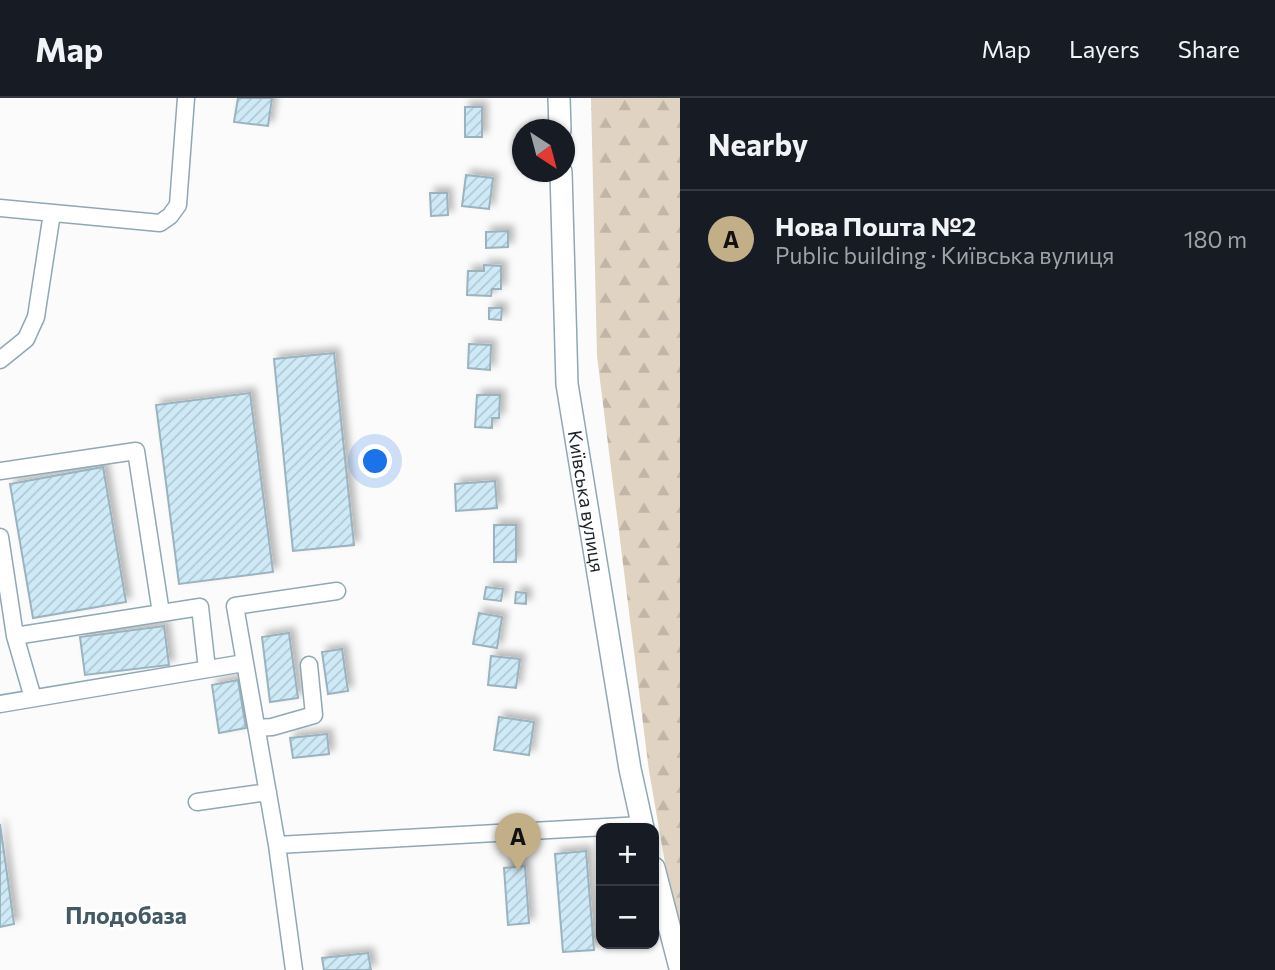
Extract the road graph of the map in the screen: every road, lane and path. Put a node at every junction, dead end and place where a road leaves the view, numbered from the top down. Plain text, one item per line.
1 (186, 98) edge
2 (559, 98) edge
3 (560, 119) edge
4 (561, 182) edge
5 (0, 208) edge
6 (52, 213) junction
7 (0, 360) edge
8 (0, 471) edge
9 (0, 537) edge
10 (337, 591) dead end
11 (161, 614) junction
12 (15, 636) junction
13 (244, 663) junction
14 (309, 665) dead end
15 (207, 669) junction
16 (33, 698) junction
17 (0, 704) edge
18 (257, 728) junction
19 (268, 792) junction
20 (197, 802) dead end
21 (642, 823) edge
22 (596, 829) edge
23 (277, 845) junction
24 (659, 886) edge
25 (680, 968) edge
26 (295, 970) edge

1 - 6 street
2 - 3 main road
4 - 21 main road, Київська вулиця
5 - 6 street
6 - 7 street
8 - 11 street
9 - 12 street
10 - 13 street
11 - 12 street
11 - 15 street
12 - 16 street
13 - 15 street
13 - 18 street
14 - 18 street
15 - 16 street
16 - 17 street
18 - 19 street
19 - 20 street
19 - 23 street
22 - 23 street
23 - 26 street
24 - 25 main road

